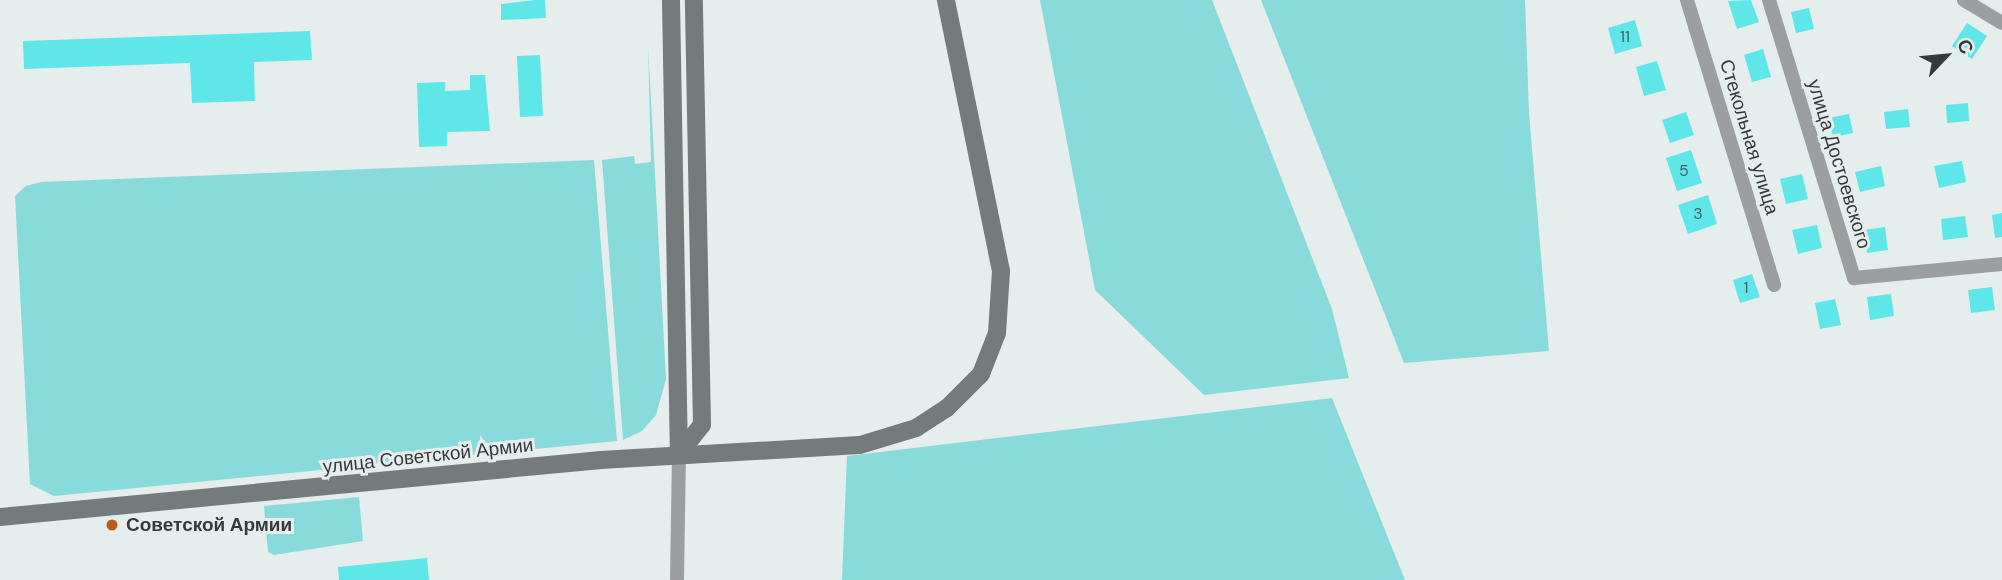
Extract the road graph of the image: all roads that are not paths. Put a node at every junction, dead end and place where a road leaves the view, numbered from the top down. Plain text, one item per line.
1 (671, 0) edge
2 (694, 0) edge
3 (946, 0) edge
4 (1687, 0) edge
5 (1769, 0) edge
6 (1964, 0) edge
7 (2002, 23) edge
8 (2002, 264) edge
9 (1774, 285) dead end
10 (679, 454) junction
11 (0, 517) edge
12 (677, 580) edge

1 - 10 main road
2 - 10 main road
3 - 10 main road, улица Советской Армии
4 - 9 street, Стекольная улица
5 - 8 street, улица Достоевского
6 - 7 street
10 - 11 main road, улица Советской Армии
10 - 12 street

